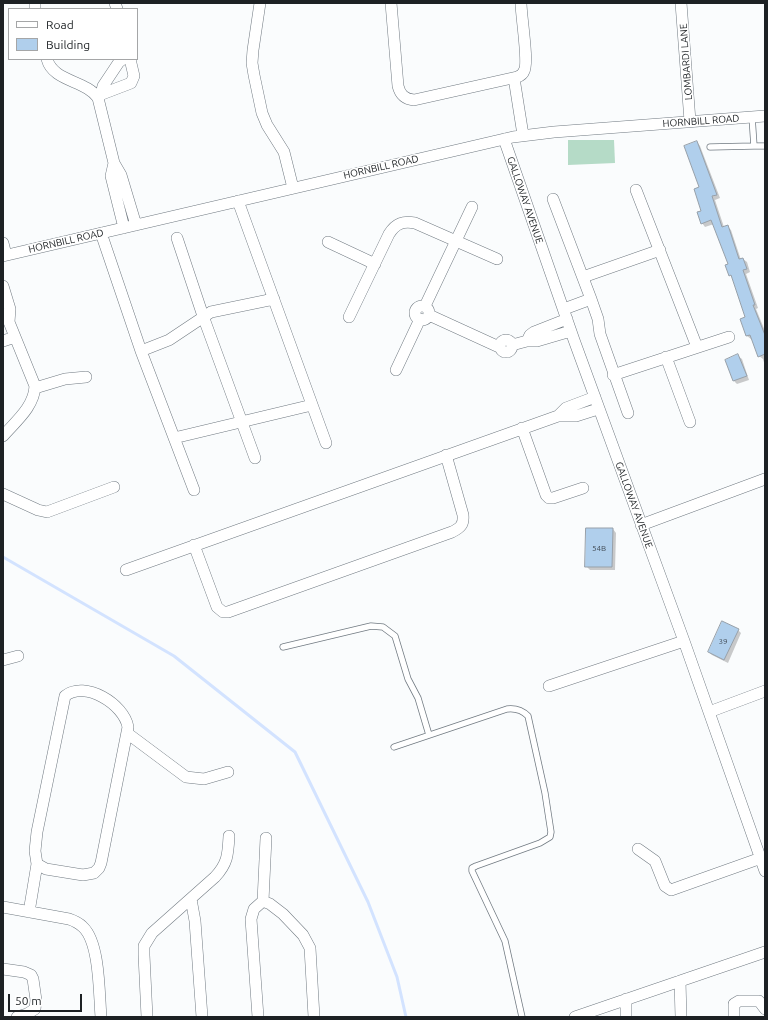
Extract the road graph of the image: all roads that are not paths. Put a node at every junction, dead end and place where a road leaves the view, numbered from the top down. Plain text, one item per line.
1 (260, 3) edge
2 (391, 3) edge
3 (521, 3) edge
4 (681, 3) edge
5 (47, 60) edge
6 (122, 60) edge
7 (130, 60) edge
8 (514, 78) junction
9 (99, 96) junction
10 (765, 116) edge
11 (752, 117) junction
12 (690, 121) junction
13 (523, 136) junction
14 (504, 139) junction
15 (754, 146) junction
16 (765, 146) edge
17 (710, 147) dead end
18 (114, 163) junction
19 (292, 188) junction
20 (636, 190) dead end
21 (553, 199) dead end
22 (238, 201) junction
23 (472, 207) dead end
24 (136, 225) junction
25 (124, 228) junction
26 (101, 233) junction
27 (177, 238) dead end
28 (328, 242) dead end
29 (455, 242) junction
30 (3, 243) edge
31 (660, 250) junction
32 (4, 256) edge
33 (497, 259) dead end
34 (374, 264) junction
35 (583, 277) junction
36 (3, 286) edge
37 (274, 299) junction
38 (591, 299) junction
39 (425, 314) junction
40 (565, 314) junction
41 (203, 316) junction
42 (349, 317) dead end
43 (6, 318) edge
44 (571, 331) junction
45 (15, 336) junction
46 (729, 337) dead end
47 (3, 341) edge
48 (527, 341) junction
49 (697, 347) junction
50 (141, 351) junction
51 (666, 357) junction
52 (396, 370) dead end
53 (613, 375) junction
54 (86, 377) dead end
55 (35, 388) junction
56 (595, 397) junction
57 (312, 405) junction
58 (598, 409) junction
59 (628, 414) dead end
60 (558, 416) junction
61 (241, 422) junction
62 (690, 422) dead end
63 (522, 428) junction
64 (3, 436) edge
65 (174, 438) junction
66 (326, 443) dead end
67 (446, 455) junction
68 (255, 458) dead end
69 (765, 479) edge
70 (114, 487) dead end
71 (583, 488) dead end
72 (194, 490) dead end
73 (3, 494) edge
74 (641, 525) junction
75 (194, 545) junction
76 (126, 570) dead end
77 (684, 641) junction
78 (283, 647) dead end
79 (18, 656) dead end
80 (3, 660) edge
81 (549, 686) dead end
82 (765, 691) edge
83 (708, 712) junction
84 (127, 734) junction
85 (429, 735) junction
86 (394, 747) dead end
87 (228, 772) dead end
88 (230, 836) dead end
89 (266, 838) dead end
90 (638, 849) dead end
91 (761, 858) junction
92 (37, 864) junction
93 (765, 871) edge
94 (191, 899) junction
95 (263, 901) junction
96 (3, 907) edge
97 (29, 912) junction
98 (765, 952) edge
99 (3, 969) edge
100 (680, 981) junction
101 (626, 1000) junction
102 (765, 1009) edge
103 (17, 1017) edge
104 (101, 1017) edge
105 (147, 1017) edge
106 (202, 1017) edge
107 (258, 1017) edge
108 (314, 1017) edge
109 (522, 1017) edge
110 (575, 1017) edge
111 (626, 1017) edge
112 (681, 1017) edge
113 (734, 1017) edge

1 - 19 street
2 - 8 street
3 - 8 street
4 - 12 street, LOMBARDI LANE
5 - 9 street
6 - 9 street
7 - 9 street
8 - 13 street
9 - 18 street
10 - 11 street, HORNBILL ROAD
11 - 12 street, HORNBILL ROAD
11 - 15 lane
12 - 13 street, HORNBILL ROAD
13 - 14 street, HORNBILL ROAD
14 - 19 street, HORNBILL ROAD
14 - 40 street, GALLOWAY AVENUE
15 - 16 lane
15 - 17 lane
18 - 24 street
18 - 25 street
19 - 22 street, HORNBILL ROAD
20 - 31 street
21 - 35 street
22 - 24 street, HORNBILL ROAD
22 - 37 street
23 - 29 street
24 - 25 street, HORNBILL ROAD
25 - 26 street, HORNBILL ROAD
26 - 32 street, HORNBILL ROAD
26 - 50 street
27 - 41 street
28 - 34 street
29 - 33 street
29 - 34 street
29 - 39 street
30 - 32 street
31 - 35 street
31 - 49 street
34 - 42 street
35 - 38 street
36 - 43 street
37 - 41 street
37 - 57 street
38 - 40 street
38 - 53 street
39 - 48 street
39 - 52 street
40 - 44 street, GALLOWAY AVENUE
40 - 48 street
41 - 50 street
41 - 61 street
43 - 45 street
44 - 48 street
44 - 56 street, GALLOWAY AVENUE
45 - 47 street
45 - 55 street
46 - 49 street
49 - 51 street
50 - 65 street
51 - 53 street
51 - 62 street
53 - 59 street
54 - 55 street
55 - 64 street
56 - 58 street, GALLOWAY AVENUE
56 - 60 street
57 - 61 street
57 - 66 street
58 - 60 street
58 - 74 street, GALLOWAY AVENUE
60 - 63 street
61 - 65 street
61 - 68 street
63 - 67 street
63 - 71 street
65 - 72 street
67 - 75 street
67 - 75 street
69 - 74 street
70 - 73 street
74 - 77 street, GALLOWAY AVENUE
75 - 76 street
77 - 81 street
77 - 83 street, GALLOWAY AVENUE
78 - 85 lane
79 - 80 street
82 - 83 street
83 - 91 street, GALLOWAY AVENUE
84 - 87 street
84 - 92 street
84 - 92 street
85 - 86 lane
85 - 109 lane
88 - 94 street
89 - 95 street
90 - 91 street
91 - 93 street, GALLOWAY AVENUE
92 - 97 street
94 - 105 street
94 - 106 street
95 - 107 street
95 - 108 street
96 - 97 street
97 - 104 street
98 - 100 street
99 - 103 street
100 - 101 street
100 - 112 street
101 - 110 street
101 - 111 street
102 - 113 street

